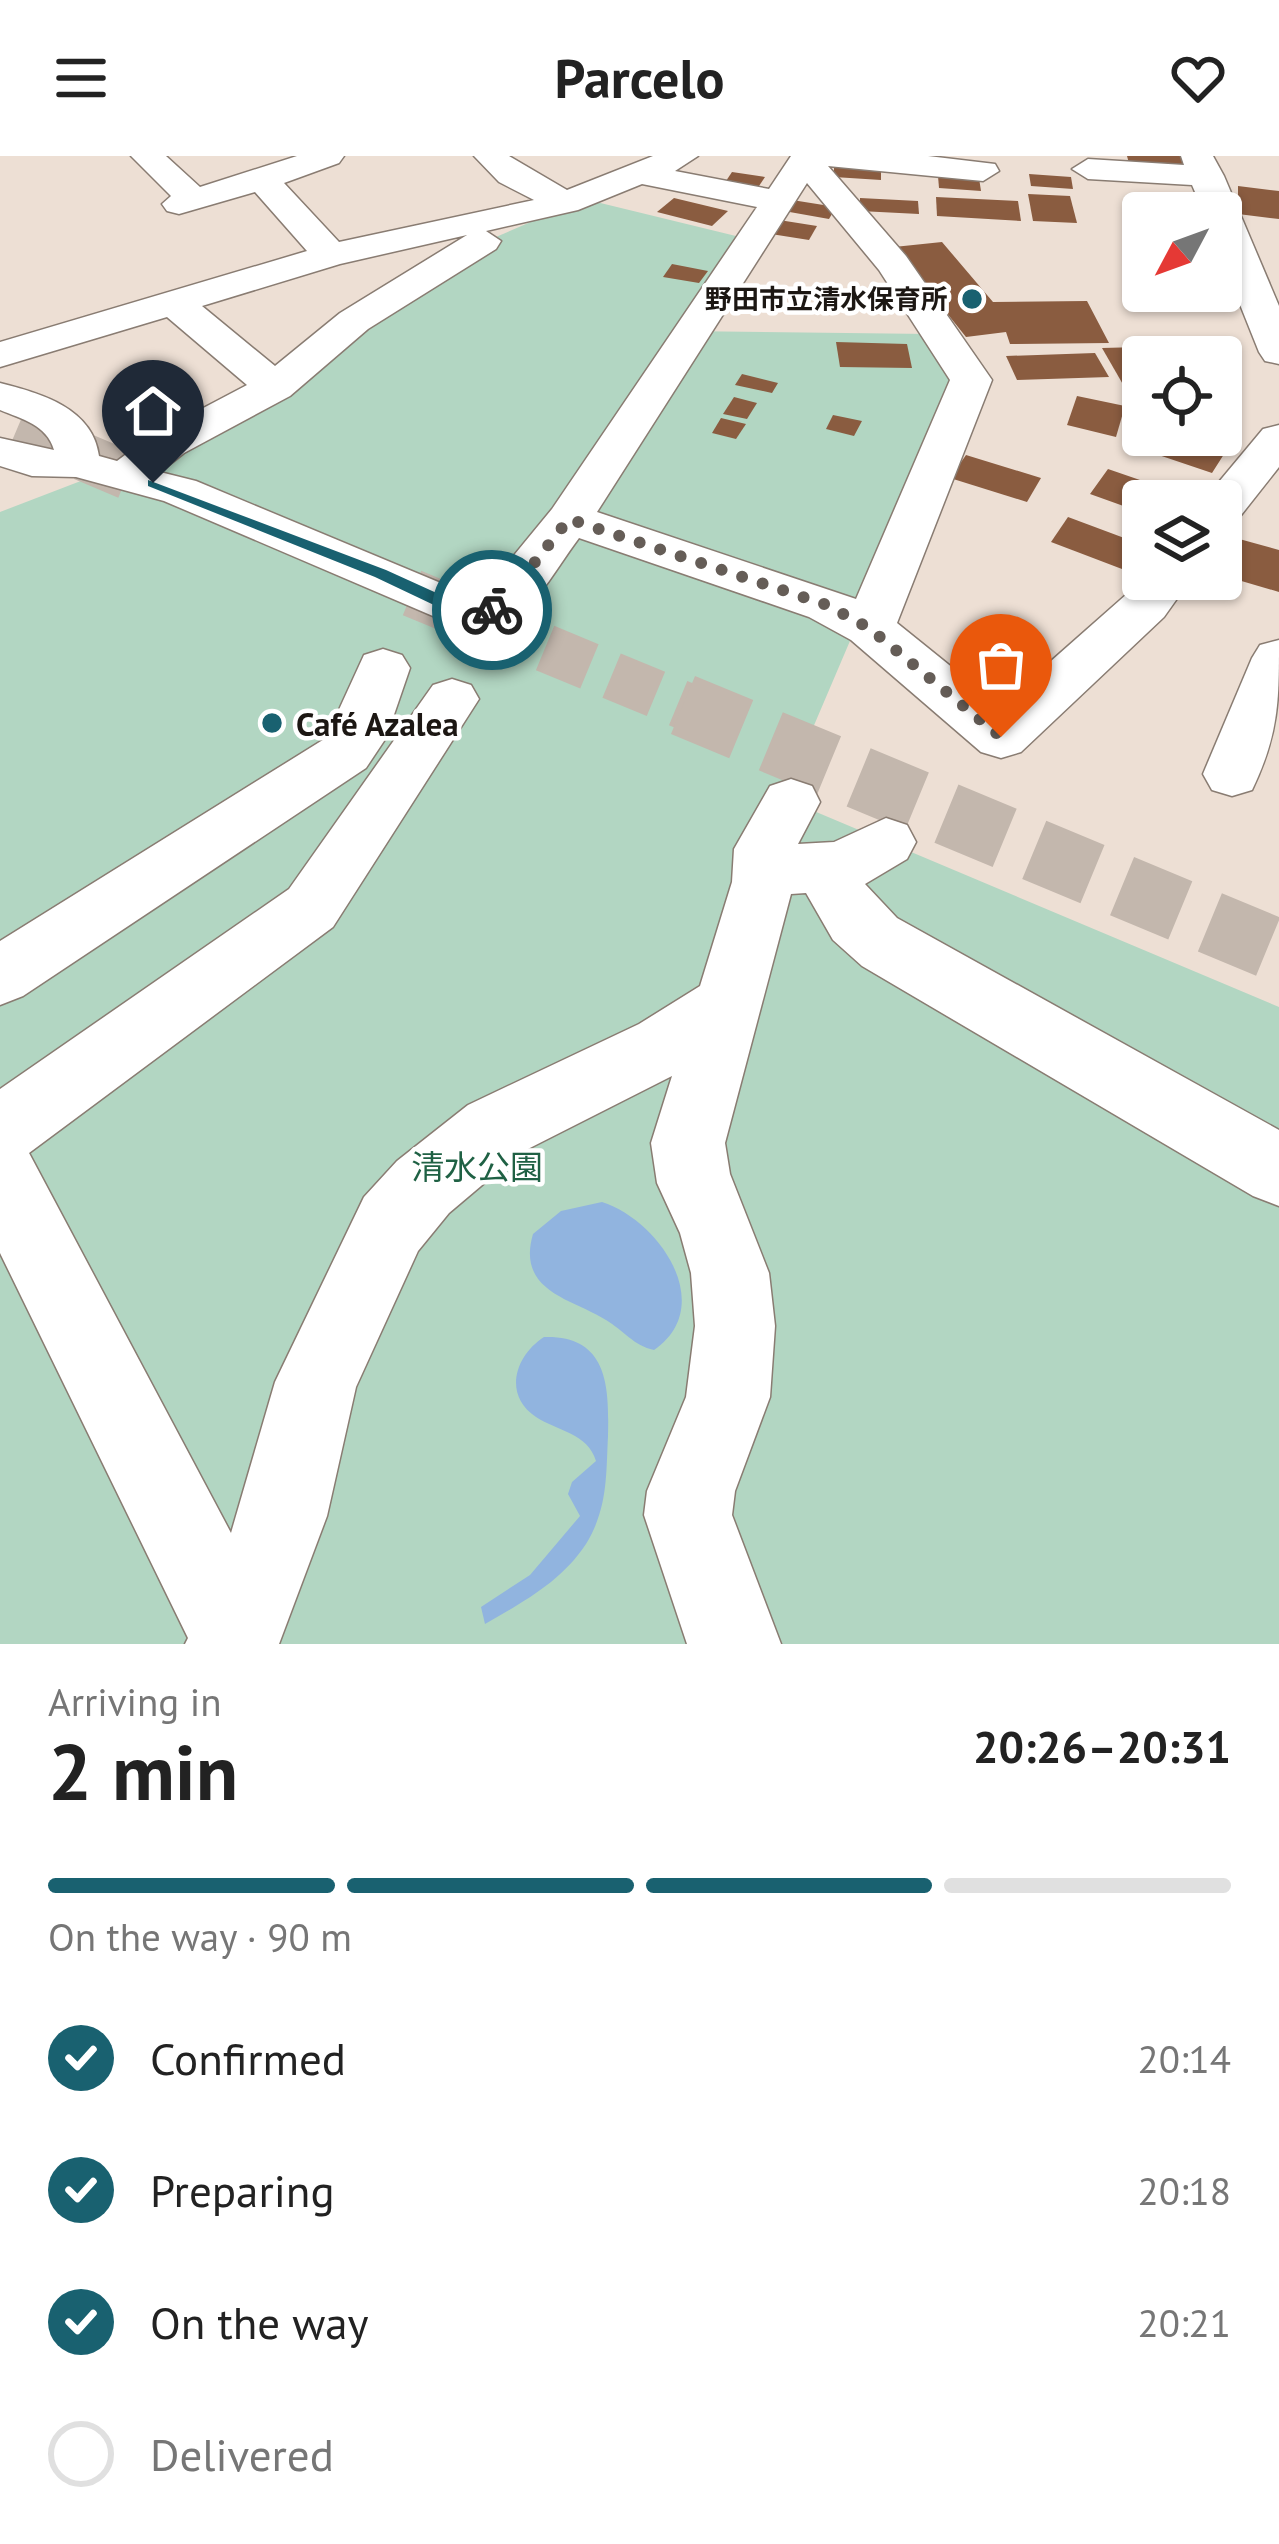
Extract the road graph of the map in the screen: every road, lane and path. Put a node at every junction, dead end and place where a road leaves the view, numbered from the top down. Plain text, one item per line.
1 (147, 156) edge
2 (328, 156) edge
3 (490, 156) edge
4 (682, 156) edge
5 (813, 157) edge
6 (1202, 166) edge
7 (1088, 169) dead end
8 (983, 171) dead end
9 (641, 173) junction
10 (262, 179) junction
11 (778, 201) junction
12 (554, 206) junction
13 (331, 255) junction
14 (173, 302) junction
15 (1279, 352) edge
16 (0, 355) edge
17 (274, 387) junction
18 (4, 424) edge
19 (1279, 438) edge
20 (77, 464) junction
21 (126, 476) junction
22 (1242, 483) edge
23 (0, 495) edge
24 (569, 519) junction
25 (1150, 600) edge
26 (869, 628) junction
27 (1279, 658) edge
28 (383, 668) dead end
29 (444, 711) dead end
30 (1232, 774) dead end
31 (791, 802) dead end
32 (886, 842) dead end
33 (796, 874) junction
34 (0, 976) edge
35 (727, 1005) junction
36 (0, 1131) edge
37 (1279, 1171) edge
38 (0, 1173) edge
39 (233, 1640) edge
40 (734, 1644) edge

1 - 10 street
2 - 10 street
3 - 12 street
4 - 9 street
5 - 8 street
5 - 11 street
5 - 26 street
6 - 7 street
6 - 15 street
9 - 11 street
9 - 12 street
10 - 13 street
11 - 24 street
12 - 13 street
12 - 17 street
13 - 14 street
14 - 16 street
14 - 17 street
17 - 21 street
18 - 20 street
19 - 22 street
20 - 21 street
20 - 23 street
21 - 24 street
24 - 26 street
25 - 26 street
27 - 30 street
28 - 34 street
29 - 36 street
31 - 33 street
32 - 33 street
33 - 35 street
33 - 37 street
35 - 39 street
35 - 40 street
38 - 39 street

